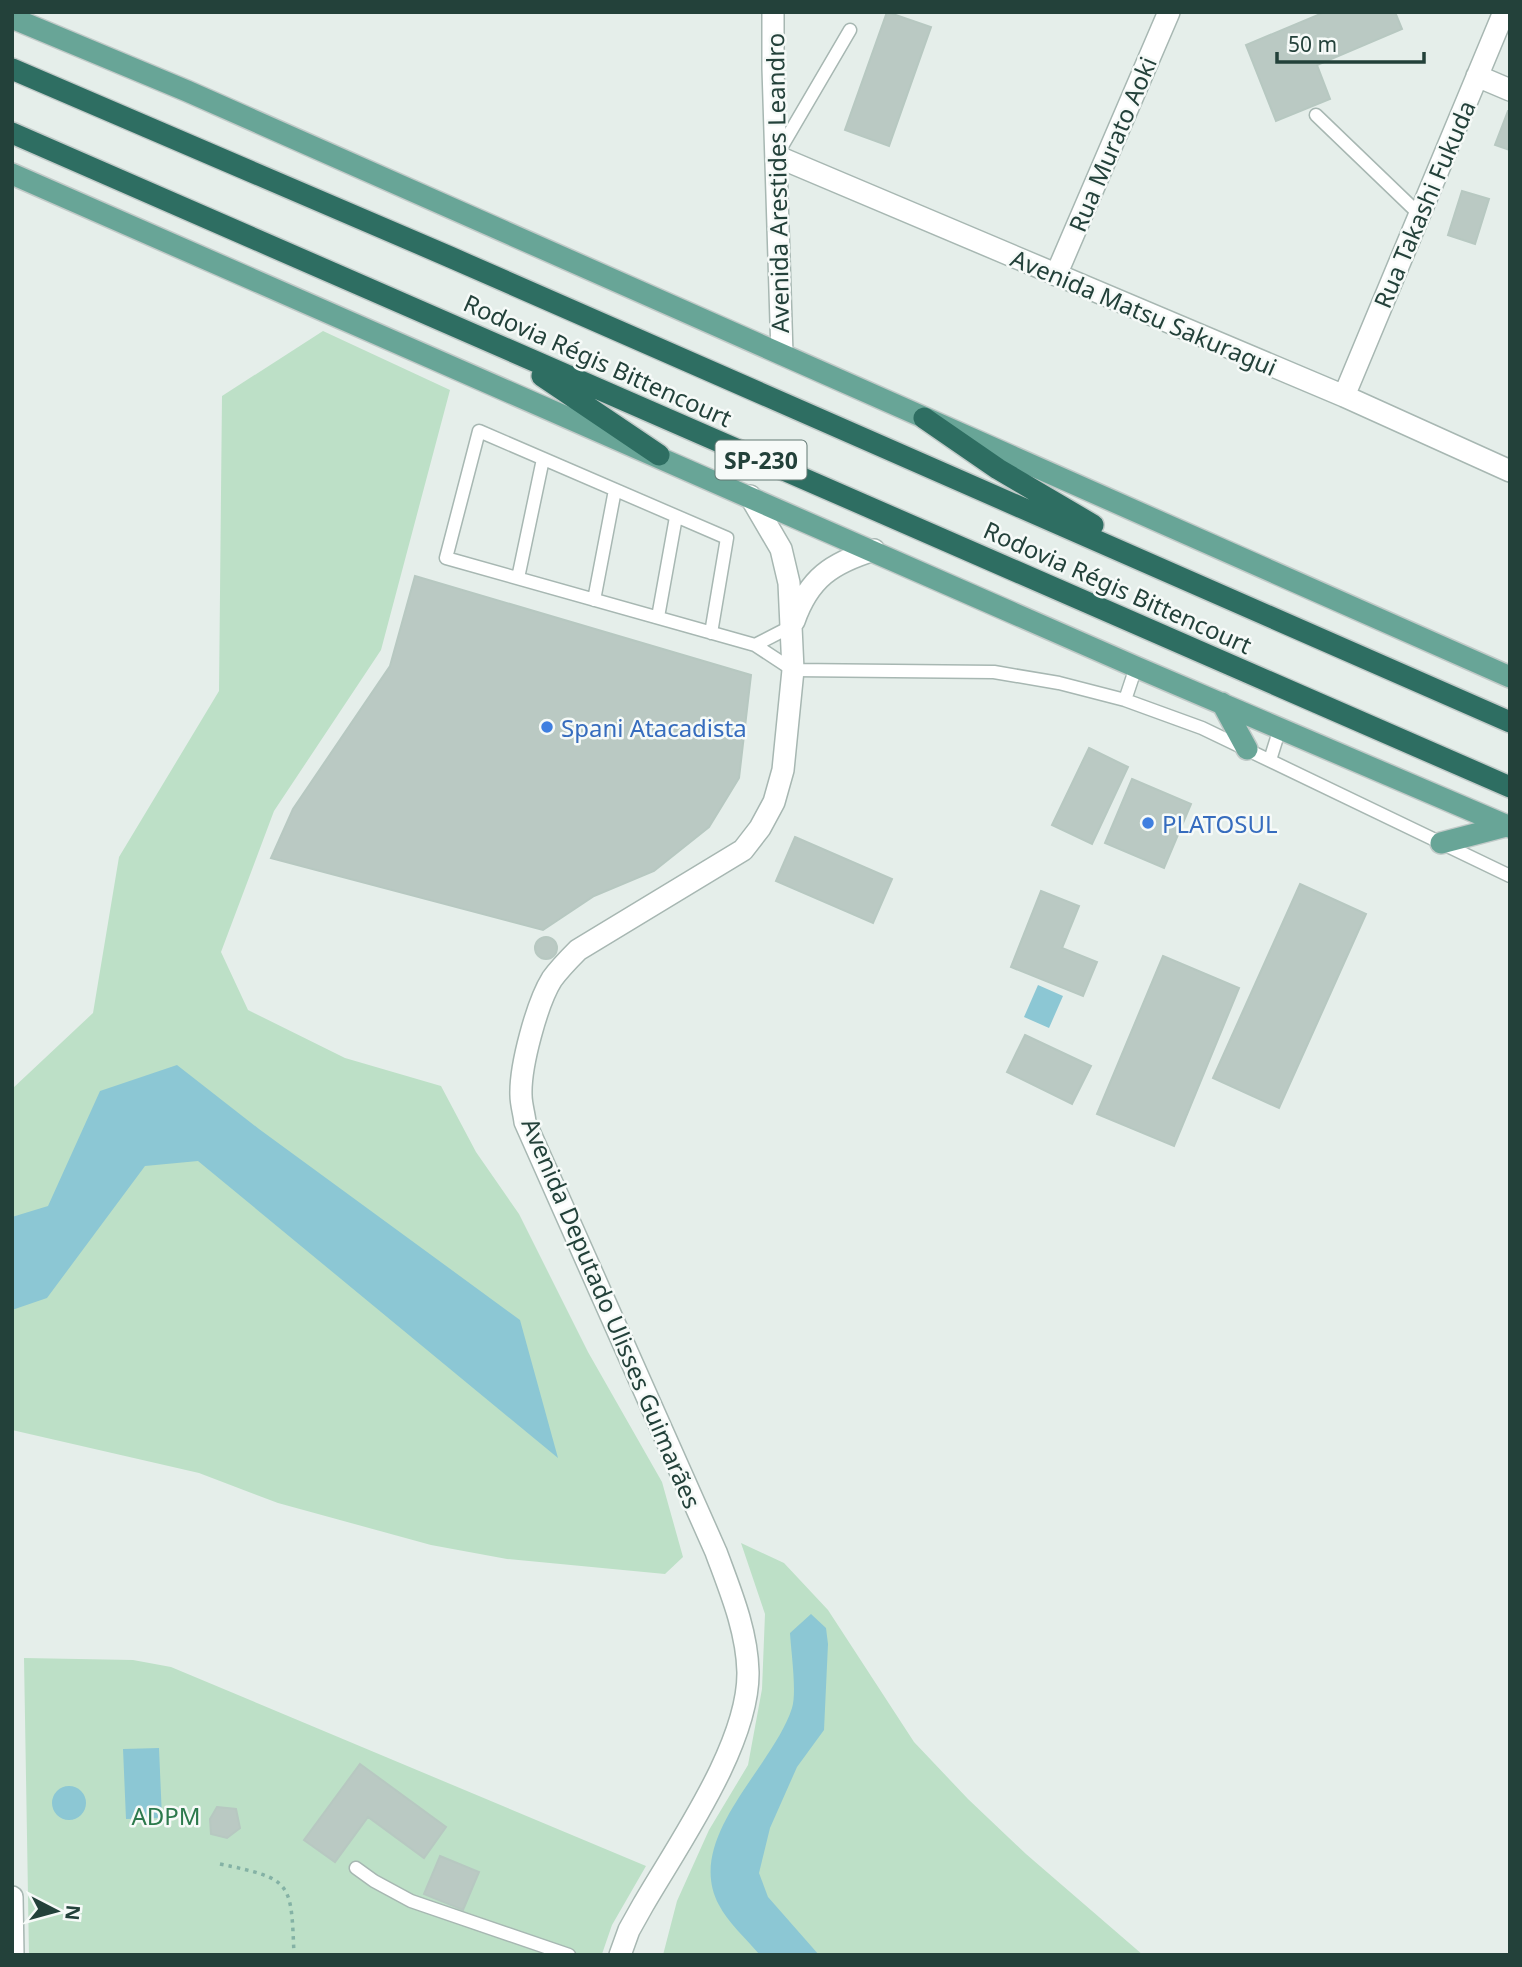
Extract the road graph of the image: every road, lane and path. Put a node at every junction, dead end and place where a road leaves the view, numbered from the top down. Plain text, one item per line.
1 (19, 12) edge
2 (774, 12) edge
3 (1169, 12) edge
4 (1504, 12) edge
5 (12, 18) edge
6 (850, 30) dead end
7 (64, 40) junction
8 (12, 69) edge
9 (1477, 76) junction
10 (1510, 90) edge
11 (1316, 115) dead end
12 (12, 133) edge
13 (776, 156) junction
14 (12, 174) edge
15 (1419, 214) junction
16 (1056, 275) junction
17 (458, 328) junction
18 (782, 354) junction
19 (1344, 396) junction
20 (925, 418) junction
21 (659, 455) junction
22 (543, 458) junction
23 (1510, 471) edge
24 (615, 490) junction
25 (750, 496) junction
26 (676, 517) junction
27 (874, 550) junction
28 (518, 578) junction
29 (1205, 587) junction
30 (594, 600) junction
31 (657, 617) junction
32 (792, 626) junction
33 (711, 633) junction
34 (755, 645) junction
35 (1136, 667) junction
36 (793, 670) junction
37 (1510, 677) edge
38 (1125, 700) junction
39 (1222, 703) junction
40 (1510, 722) edge
41 (1280, 728) junction
42 (1247, 750) junction
43 (1270, 760) junction
44 (1510, 787) edge
45 (1508, 827) edge
46 (1441, 843) junction
47 (1510, 876) edge
48 (220, 1864) dead end
49 (356, 1868) dead end
50 (12, 1897) edge
51 (13, 1955) edge
52 (293, 1955) edge
53 (569, 1955) edge
54 (620, 1955) edge

1 - 7 lane
2 - 13 street, Avenida Arestides Leandro
3 - 16 street, Rua Murato Aoki
4 - 9 street, Rua Takashi Fukuda
5 - 7 main road
6 - 13 lane
7 - 18 main road
8 - 29 highway, Rodovia Régis Bittencourt / SP-230
9 - 10 street
9 - 15 street, Rua Takashi Fukuda
11 - 15 lane
12 - 17 highway, Rodovia Régis Bittencourt / SP-230
13 - 16 street, Avenida Matsu Sakuragui
13 - 18 street, Avenida Arestides Leandro
14 - 21 main road
15 - 19 street, Rua Takashi Fukuda
16 - 19 street, Avenida Matsu Sakuragui
17 - 21 highway
17 - 44 highway, Rodovia Régis Bittencourt / SP-230
18 - 20 main road
19 - 23 street, Avenida Matsu Sakuragui
20 - 29 highway
20 - 37 main road
21 - 25 main road
22 - 24 lane
22 - 28 lane
22 - 28 lane
24 - 26 lane
24 - 30 lane
25 - 27 main road
25 - 32 street, Avenida Deputado Ulisses Guimarães
26 - 31 lane
26 - 33 lane
27 - 32 street, Avenida Deputado Ulisses Guimarães
27 - 35 main road
28 - 30 lane
29 - 40 highway, Rodovia Régis Bittencourt / SP-230
30 - 31 lane
31 - 33 lane
32 - 34 lane
32 - 36 street, Avenida Deputado Ulisses Guimarães
33 - 34 lane
34 - 36 lane
35 - 38 lane
35 - 39 main road
36 - 38 lane
36 - 54 street, Avenida Deputado Ulisses Guimarães
38 - 42 lane
39 - 41 main road
39 - 42 main road
41 - 43 lane
41 - 45 main road
42 - 43 lane
43 - 46 lane
45 - 46 main road
46 - 47 lane
48 - 52 path
49 - 53 lane
50 - 51 street

